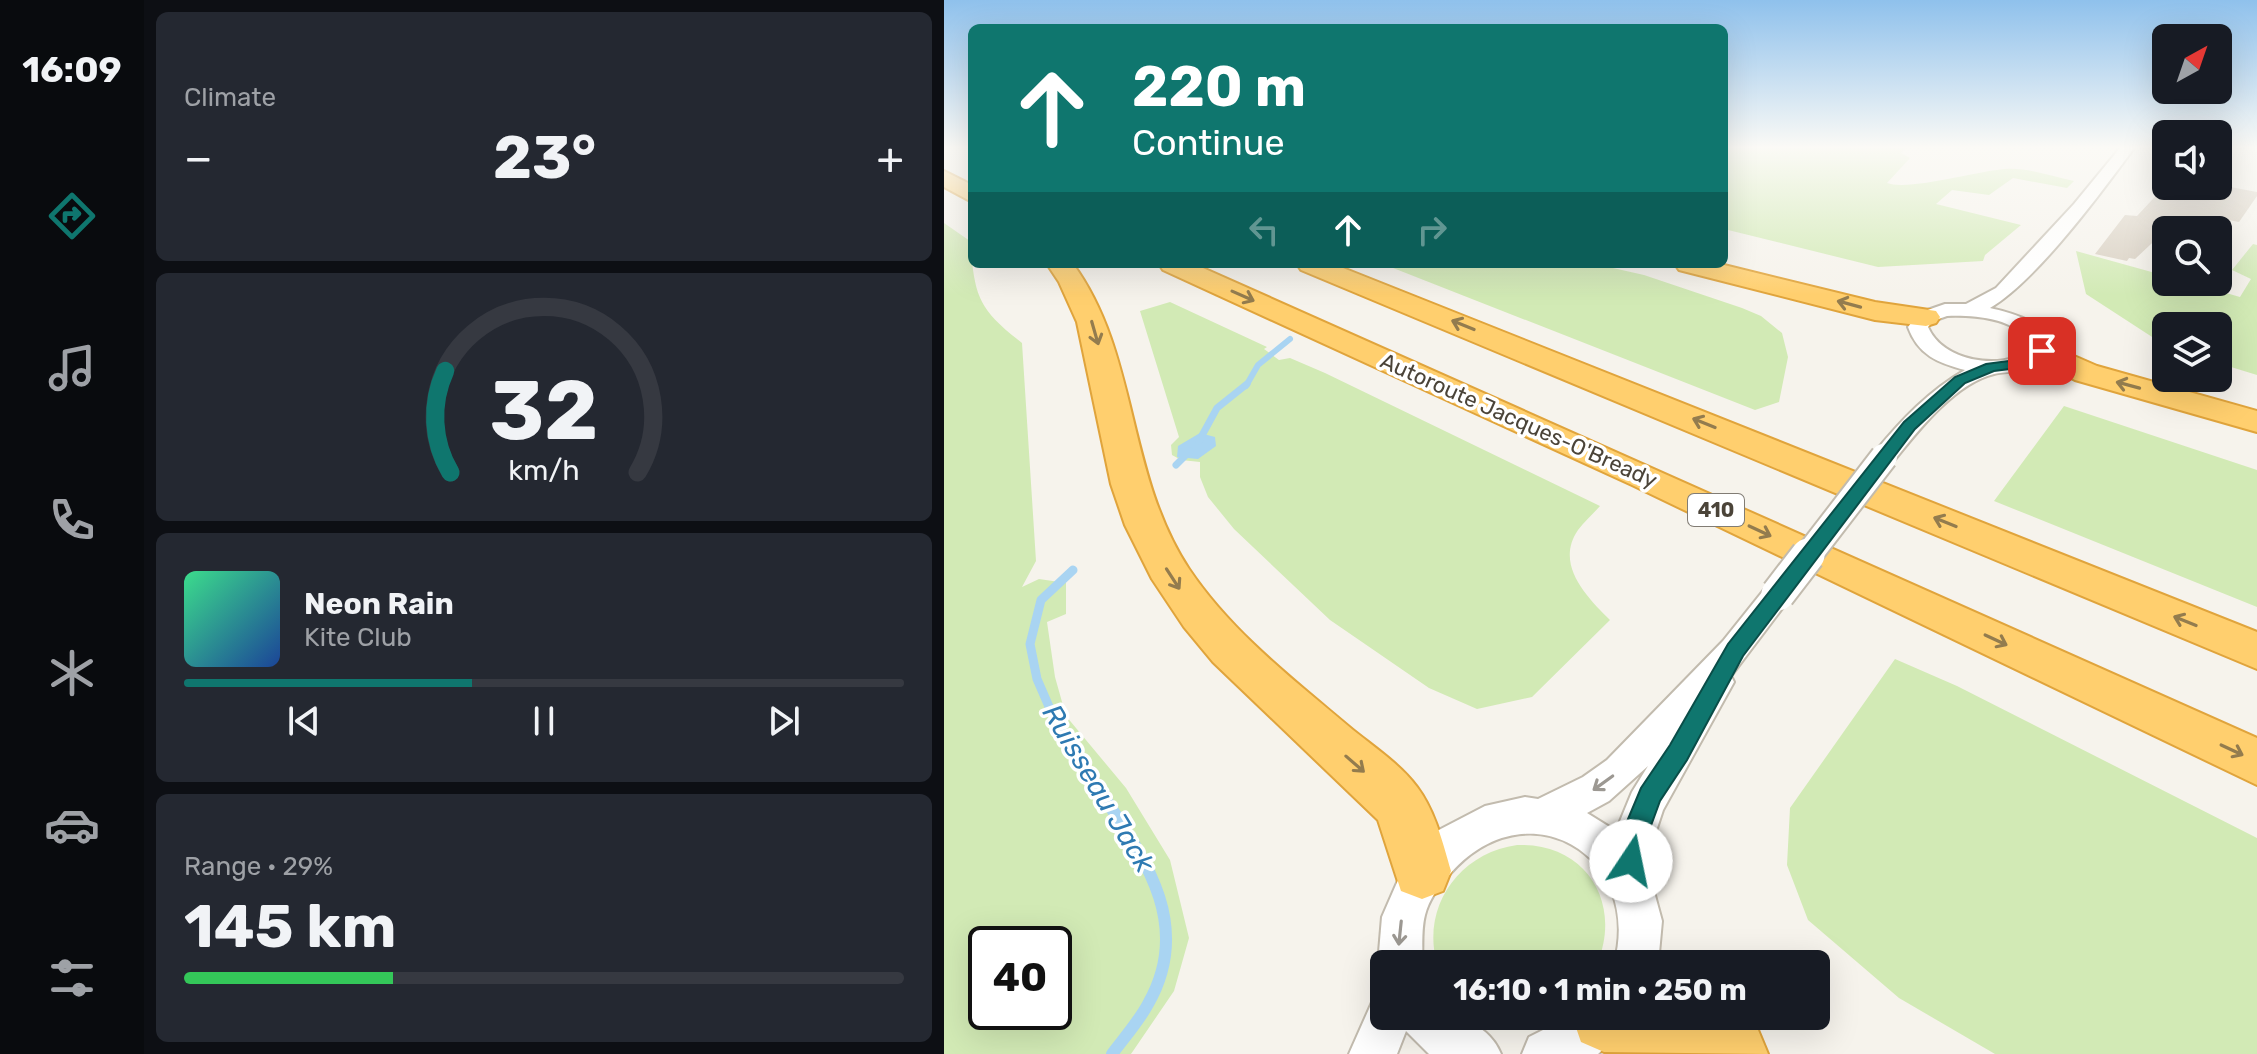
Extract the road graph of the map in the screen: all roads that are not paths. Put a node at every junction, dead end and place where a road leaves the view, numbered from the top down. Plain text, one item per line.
1 (2088, 197) edge
2 (2080, 207) junction
3 (1063, 268) edge
4 (1181, 268) edge
5 (1320, 268) edge
6 (1704, 268) edge
7 (1971, 310) junction
8 (1926, 317) junction
9 (2033, 338) junction
10 (1935, 351) junction
11 (1991, 367) junction
12 (2257, 422) edge
13 (1910, 425) junction
14 (1735, 650) junction
15 (2257, 651) edge
16 (2257, 762) edge
17 (1543, 816) junction
18 (1422, 871) junction
19 (1629, 878) junction
20 (1401, 950) edge
21 (1637, 950) edge
22 (1383, 1030) edge
23 (1435, 1030) edge
24 (1590, 1030) edge
25 (1686, 1030) edge
26 (1373, 1054) edge
27 (1477, 1054) edge
28 (1546, 1054) edge
29 (1734, 1054) edge

1 - 2 street
2 - 7 street
2 - 9 street
3 -> 18 highway
4 -> 16 highway, Autoroute Jacques-O'Bready / 410
15 -> 5 highway
8 -> 6 highway
7 - 8 street
7 - 9 street
8 - 10 street
9 - 11 street
12 -> 9 highway
10 - 11 street
10 - 13 street
11 - 13 street
13 - 14 street, bridge
14 -> 17 street
14 - 19 street
17 - 18 street
17 - 19 street
18 -> 20 street
19 - 21 street
22 - 26 street
23 - 27 street
24 - 28 street
25 - 29 highway

